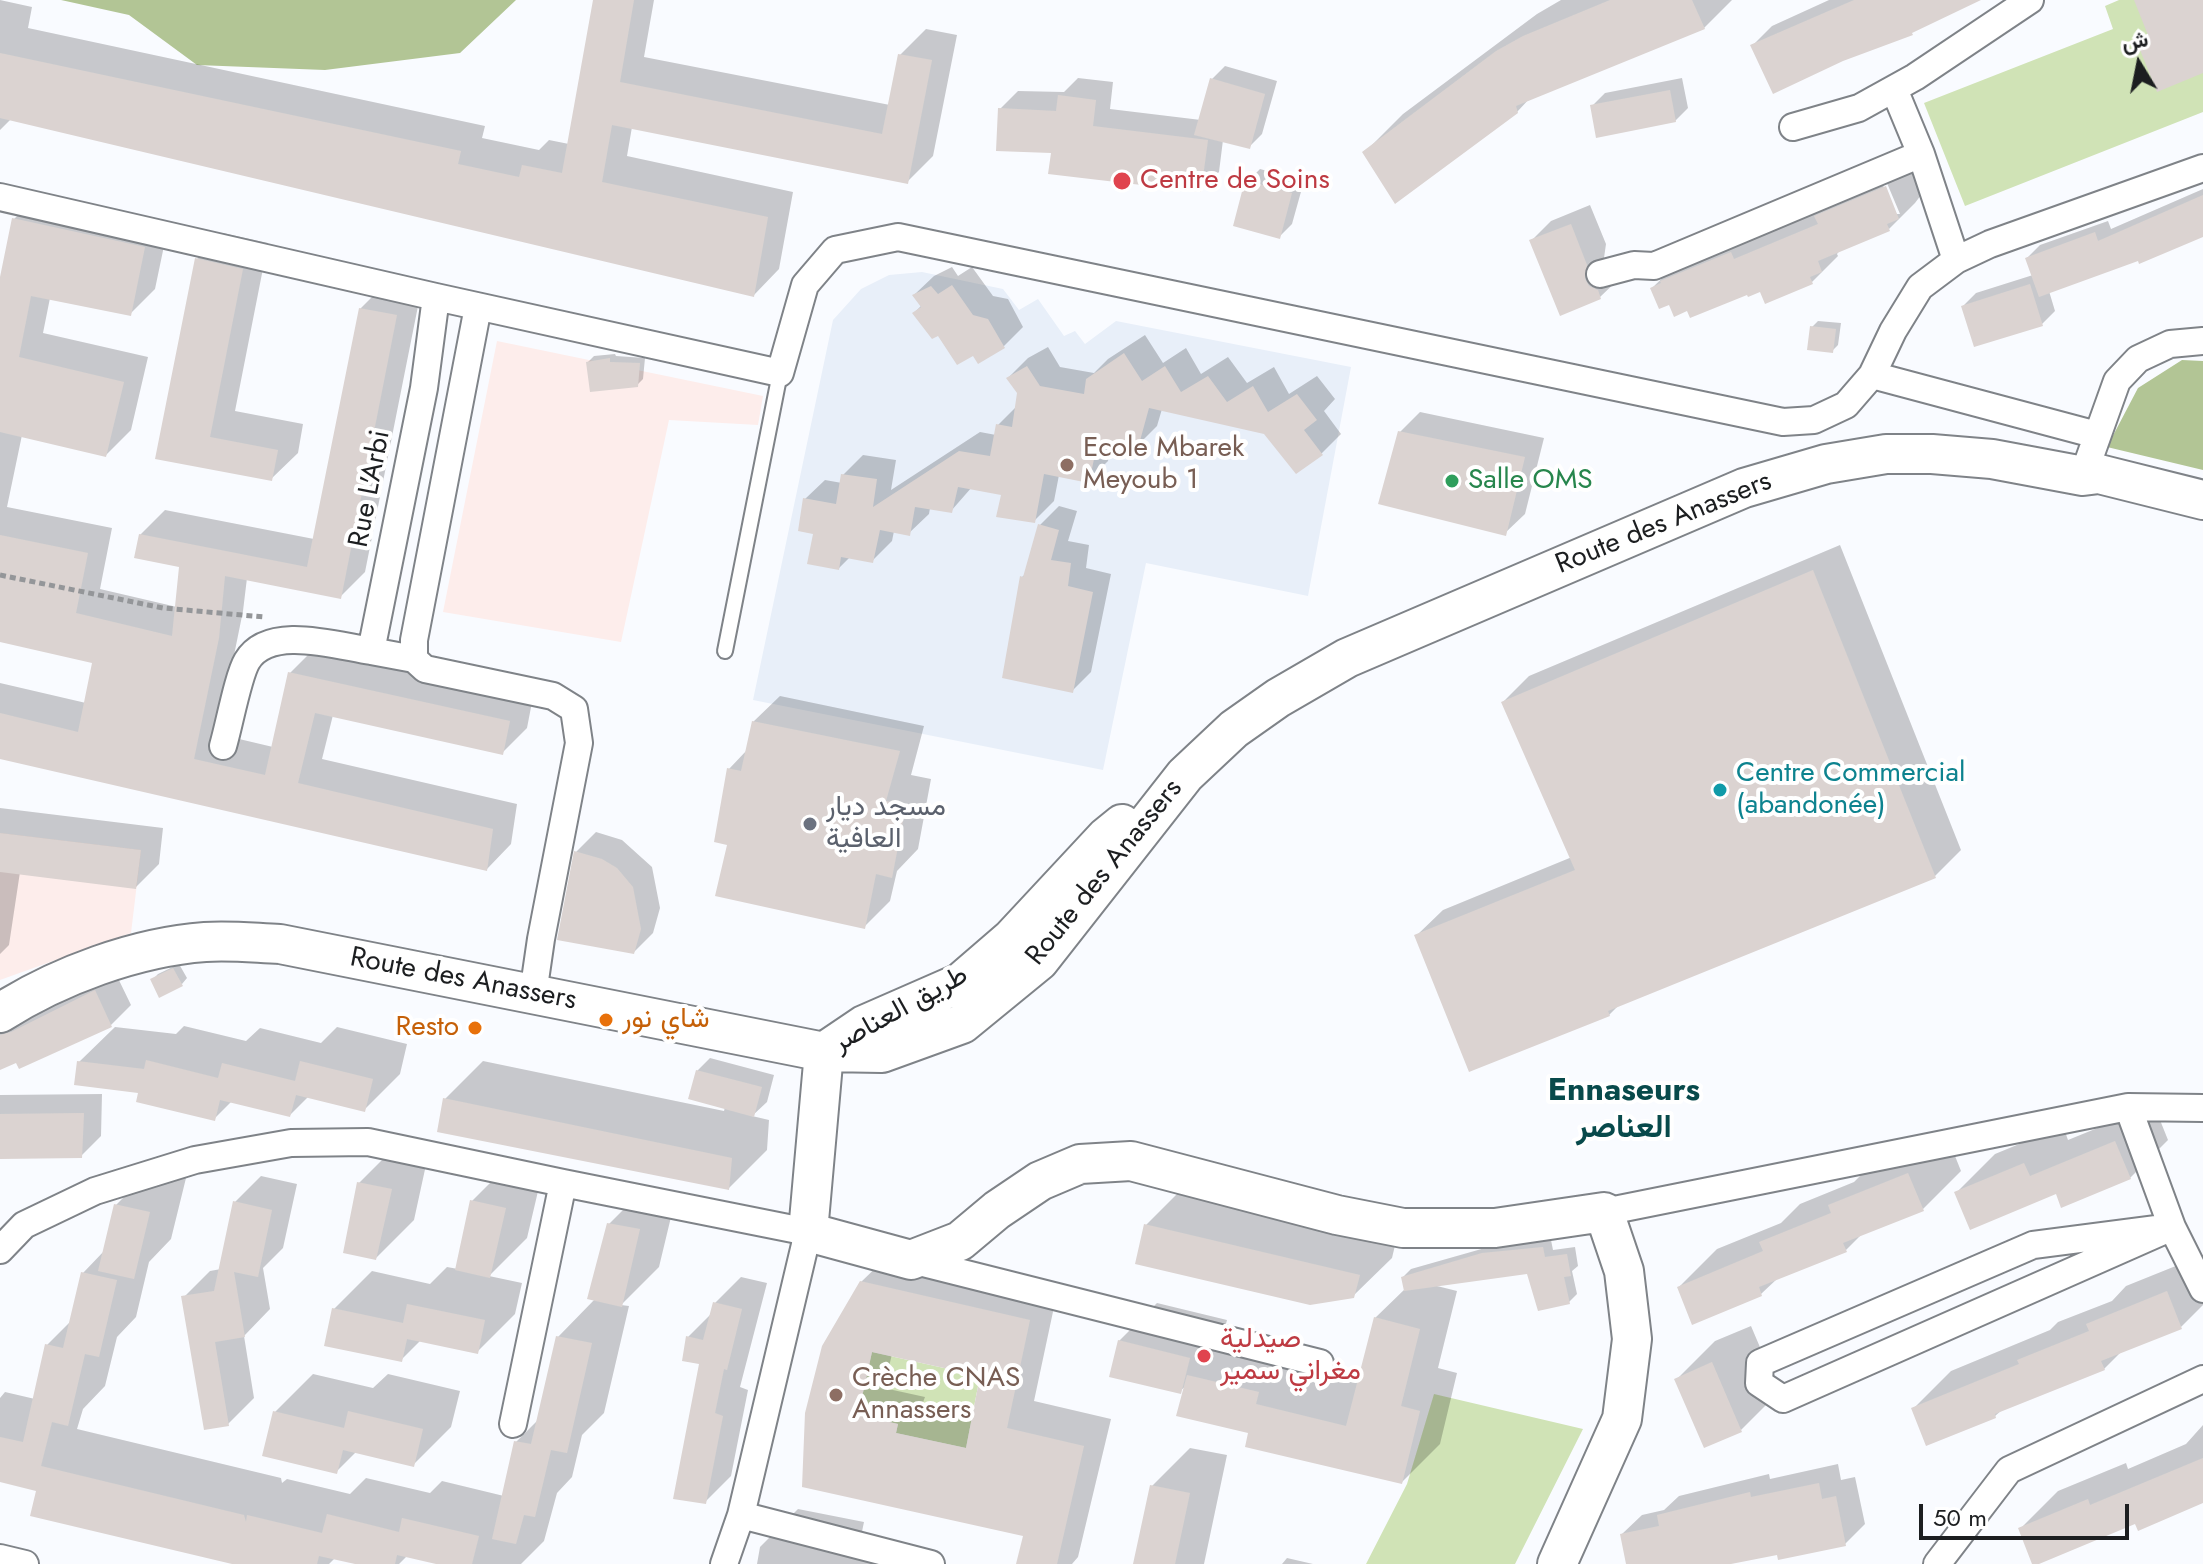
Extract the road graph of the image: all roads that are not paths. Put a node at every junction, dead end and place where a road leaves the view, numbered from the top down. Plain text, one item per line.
1 (2030, 0) edge
2 (1894, 89) junction
3 (1793, 127) dead end
4 (1921, 154) junction
5 (2203, 168) edge
6 (0, 197) edge
7 (1956, 260) junction
8 (1600, 274) dead end
9 (436, 297) junction
10 (478, 307) junction
11 (2203, 341) edge
12 (780, 373) junction
13 (1872, 375) junction
14 (2097, 435) junction
15 (2083, 476) junction
16 (2203, 500) edge
17 (2203, 516) edge
18 (371, 651) junction
19 (725, 651) dead end
20 (414, 659) junction
21 (223, 746) dead end
22 (1185, 775) junction
23 (533, 994) junction
24 (0, 1013) edge
25 (824, 1052) junction
26 (2128, 1107) junction
27 (2203, 1108) edge
28 (563, 1183) junction
29 (1604, 1212) junction
30 (2172, 1227) junction
31 (808, 1232) junction
32 (0, 1250) edge
33 (911, 1260) junction
34 (2203, 1289) edge
35 (1320, 1363) dead end
36 (2203, 1379) edge
37 (513, 1424) dead end
38 (741, 1515) junction
39 (0, 1558) edge
40 (25, 1564) edge
41 (724, 1564) edge
42 (931, 1564) edge
43 (1557, 1564) edge
44 (1937, 1564) edge

1 - 2 street
2 - 3 street
2 - 4 street
4 - 7 street
4 - 8 street
5 - 7 street
6 - 9 street
7 - 13 street
9 - 10 street
9 - 18 street, Rue L'Arbi
10 - 12 street
10 - 20 street
11 - 14 street
12 - 13 street
12 - 19 lane
13 - 14 street
14 - 15 street
15 - 16 main road
15 - 17 main road
15 - 22 main road, Route des Anassers
18 - 20 street
18 - 21 street
20 - 23 street
22 - 25 main road, طريق العناصر
22 - 25 main road, Route des Anassers
23 - 24 main road, Route des Anassers
23 - 25 main road, Route des Anassers
25 - 31 main road
26 - 27 street
26 - 29 street
26 - 30 street
28 - 31 street
28 - 32 street
28 - 37 street
29 - 33 main road
29 - 43 main road
30 - 30 street
30 - 34 street
31 - 33 main road
31 - 38 street
33 - 35 street
36 - 44 street
38 - 41 street
38 - 42 street
39 - 40 street

